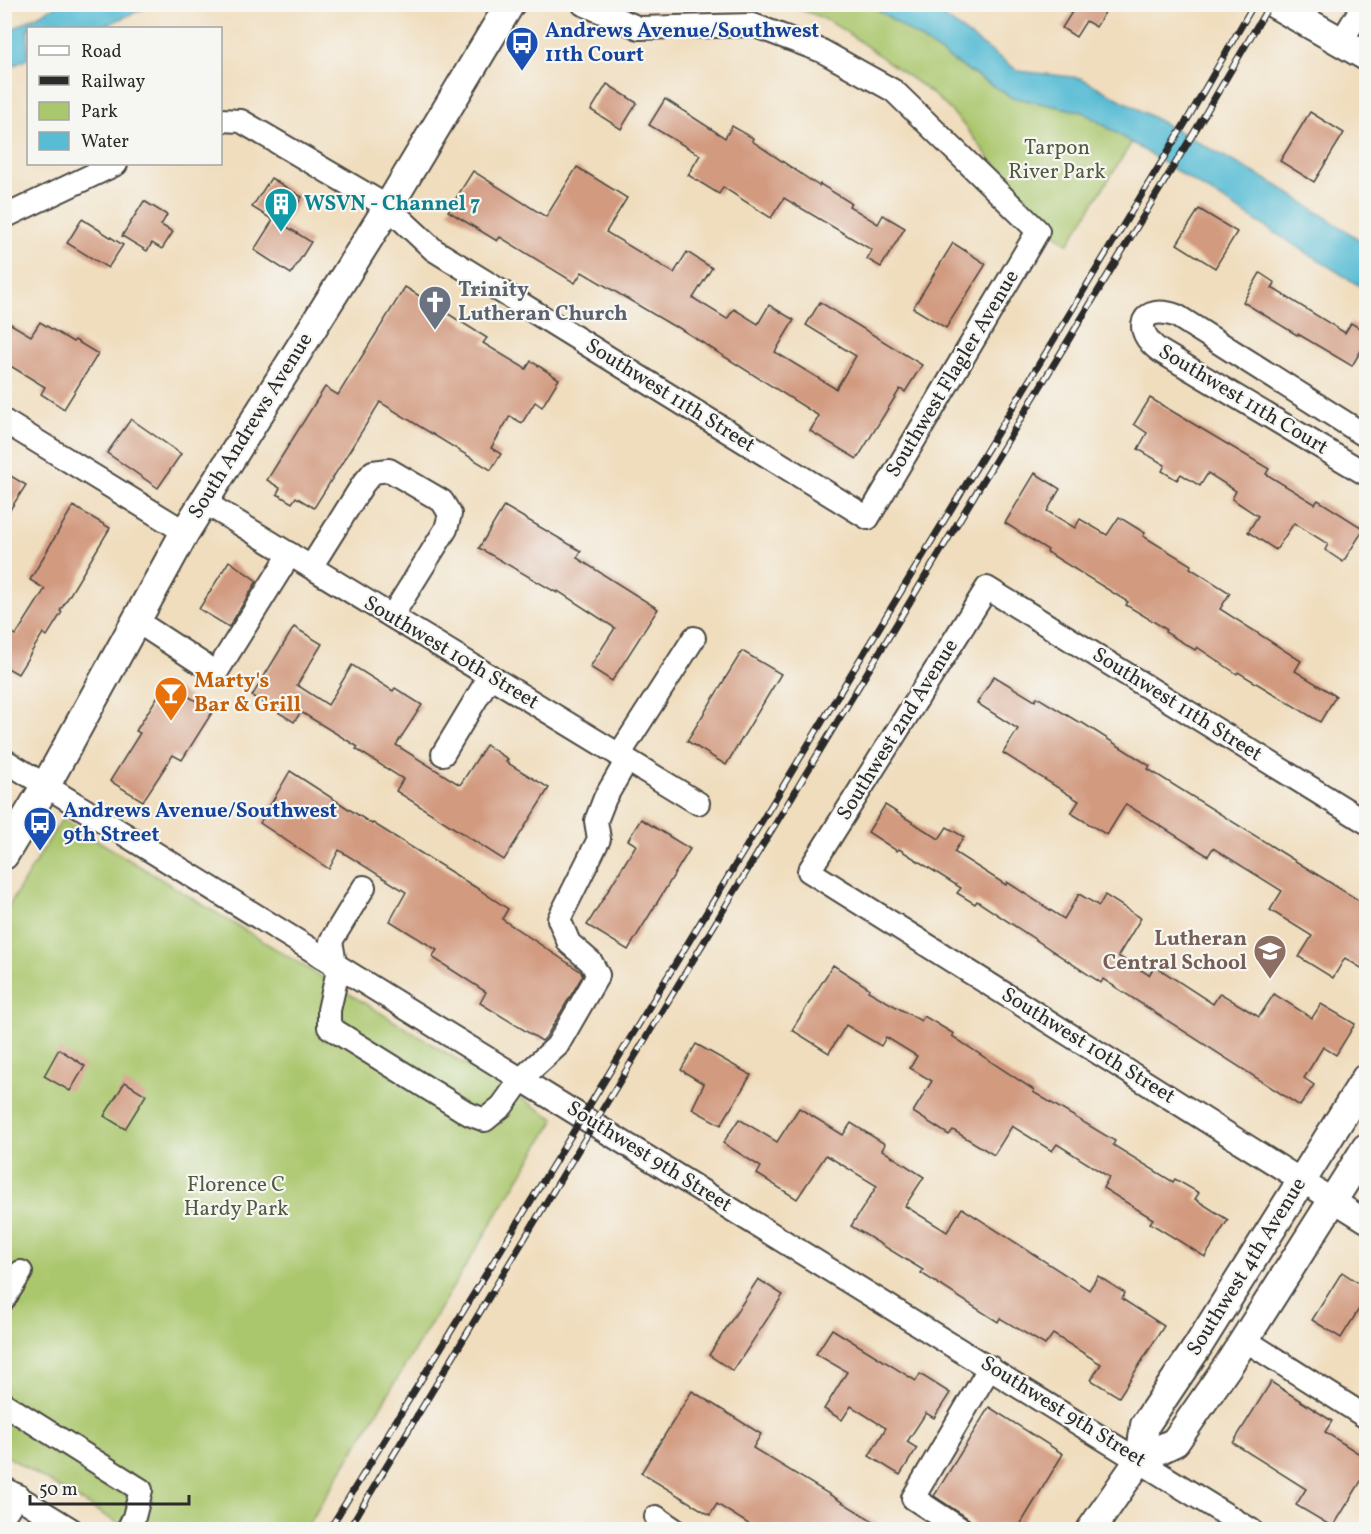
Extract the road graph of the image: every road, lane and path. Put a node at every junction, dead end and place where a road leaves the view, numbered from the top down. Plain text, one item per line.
1 (510, 4) edge
2 (584, 4) edge
3 (1275, 4) edge
4 (1364, 4) edge
5 (1341, 42) junction
6 (1366, 56) edge
7 (222, 120) edge
8 (114, 165) edge
9 (388, 207) junction
10 (4, 217) edge
11 (4, 421) edge
12 (1366, 436) edge
13 (1366, 474) edge
14 (204, 502) junction
15 (868, 518) joint
16 (185, 532) junction
17 (290, 554) junction
18 (311, 567) junction
19 (987, 588) joint
20 (392, 616) junction
21 (135, 620) junction
22 (694, 638) dead end
23 (490, 676) junction
24 (442, 754) dead end
25 (623, 757) junction
26 (4, 760) edge
27 (46, 785) junction
28 (698, 803) dead end
29 (1366, 822) edge
30 (4, 855) edge
31 (809, 871) joint
32 (364, 887) dead end
33 (336, 964) junction
34 (1366, 1077) edge
35 (522, 1078) junction
36 (1366, 1148) edge
37 (1303, 1180) junction
38 (1333, 1200) junction
39 (1366, 1221) edge
40 (21, 1272) dead end
41 (4, 1299) edge
42 (1245, 1340) junction
43 (990, 1367) junction
44 (4, 1404) edge
45 (1366, 1417) edge
46 (1140, 1459) junction
47 (11, 1492) edge
48 (4, 1515) edge
49 (656, 1517) dead end
50 (72, 1530) edge
51 (128, 1530) edge
52 (675, 1530) edge
53 (962, 1530) edge
54 (1091, 1530) edge
55 (1251, 1530) edge

1 - 9 main road, South Andrews Avenue
2 - 15 street, Southwest Flagler Avenue
3 - 5 main road
4 - 5 street
5 - 6 main road
7 - 9 street, Southwest 11th Street
8 - 10 street
9 - 14 main road, South Andrews Avenue
9 - 15 street, Southwest 11th Street
11 - 16 street
12 - 13 street, Southwest 11th Court
14 - 16 main road, South Andrews Avenue
14 - 17 street, Southwest 10th Street
16 - 21 main road, South Andrews Avenue
17 - 18 street, Southwest 10th Street
17 - 21 street
18 - 20 street, Southwest 10th Street
18 - 20 street
19 - 29 street, Southwest 11th Street
19 - 31 street, Southwest 2nd Avenue
20 - 23 street, Southwest 10th Street
21 - 27 main road, South Andrews Avenue
22 - 25 street
23 - 24 street
23 - 25 street, Southwest 10th Street
25 - 28 street, Southwest 10th Street
25 - 35 street
26 - 27 street, Southwest 9th Street
27 - 30 main road, South Andrews Avenue
27 - 33 street, Southwest 9th Street
31 - 37 street, Southwest 10th Street
32 - 33 street
33 - 35 street, Southwest 9th Street
33 - 35 street
34 - 37 main road, Southwest 4th Avenue
35 - 43 street, Southwest 9th Street
36 - 38 main road, Southwest 4th Avenue
37 - 38 street, Southwest 10th Street
37 - 46 main road, Southwest 4th Avenue
38 - 39 street, Southwest 10th Street
38 - 42 main road, Southwest 4th Avenue
40 - 41 street
42 - 45 street
42 - 46 main road, Southwest 4th Avenue
43 - 46 street, Southwest 9th Street
43 - 53 street
44 - 51 street
46 - 54 main road, Southwest 4th Avenue
46 - 55 street, Southwest 9th Street
47 - 48 street
47 - 50 street
49 - 52 street

